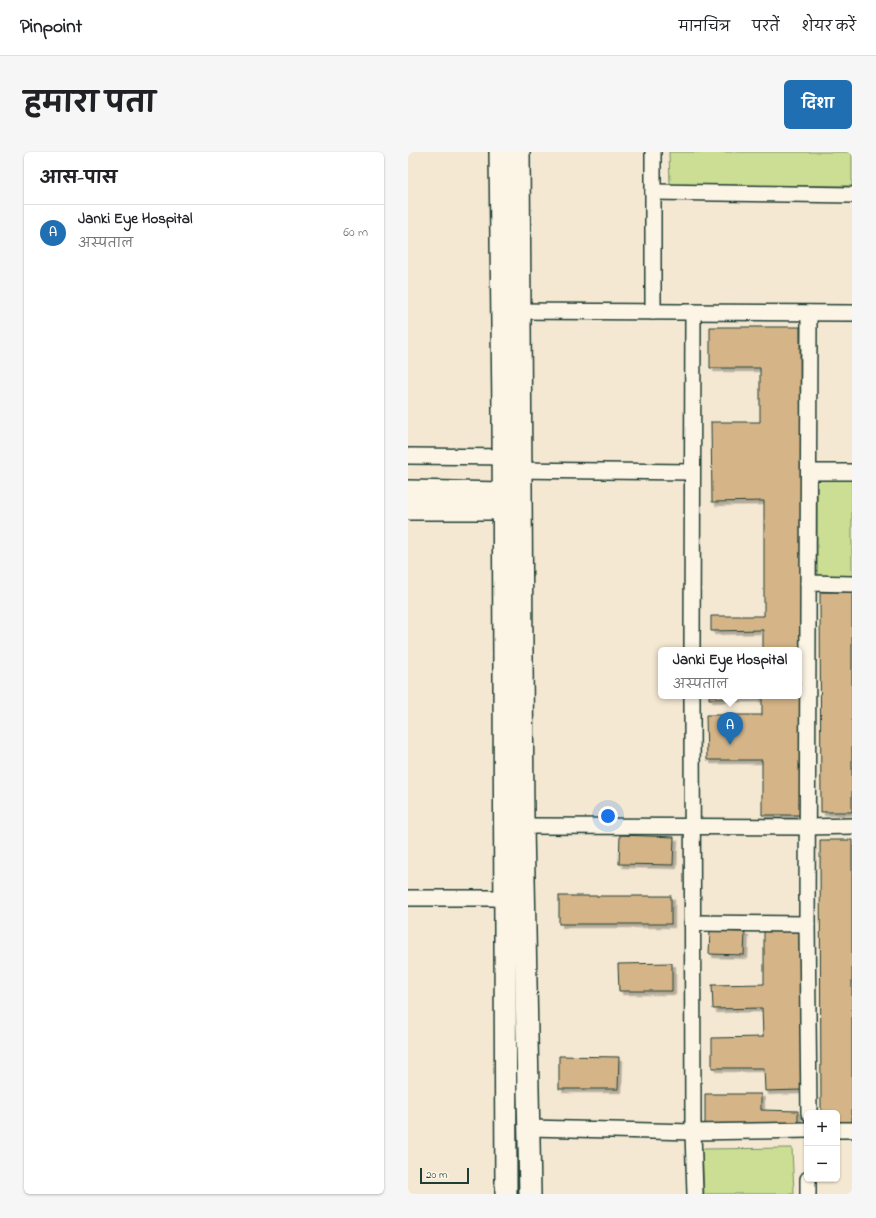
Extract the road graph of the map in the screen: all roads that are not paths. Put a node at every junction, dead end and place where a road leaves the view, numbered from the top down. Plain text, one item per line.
1 (500, 152) edge
2 (519, 152) edge
3 (653, 152) edge
4 (653, 192) junction
5 (852, 195) edge
6 (511, 311) junction
7 (653, 312) junction
8 (693, 312) junction
9 (809, 313) junction
10 (852, 313) edge
11 (408, 456) edge
12 (512, 463) junction
13 (692, 472) junction
14 (808, 472) junction
15 (852, 472) edge
16 (408, 492) edge
17 (509, 500) junction
18 (408, 509) edge
19 (808, 583) junction
20 (852, 584) edge
21 (692, 647) edge
22 (692, 699) edge
23 (524, 826) junction
24 (852, 826) edge
25 (692, 827) junction
26 (807, 827) junction
27 (408, 898) edge
28 (505, 898) junction
29 (692, 923) junction
30 (807, 924) junction
31 (809, 1110) edge
32 (530, 1128) junction
33 (804, 1130) edge
34 (840, 1130) edge
35 (852, 1130) edge
36 (693, 1132) junction
37 (808, 1182) edge
38 (506, 1194) edge
39 (530, 1194) edge
40 (695, 1194) edge
41 (808, 1194) edge

1 - 6 street
2 - 6 street
3 - 4 street
4 - 5 street
4 - 7 street
6 - 7 street
6 - 12 street
7 - 8 street
8 - 9 street
8 - 13 street
9 - 10 street
9 - 14 street
11 - 12 street
12 - 13 street
12 - 17 street
13 - 21 street
14 - 15 street
14 - 19 street
16 - 17 street
17 - 18 street
17 - 23 street
17 - 28 street
19 - 20 street
19 - 26 street
22 - 25 street
23 - 25 street
23 - 32 street
24 - 26 street
25 - 26 street
25 - 29 street
26 - 30 street
27 - 28 street
28 - 38 street
29 - 30 street
29 - 36 street
30 - 31 street
32 - 36 street
32 - 39 street
33 - 36 street
34 - 35 street
36 - 40 street
37 - 41 street

